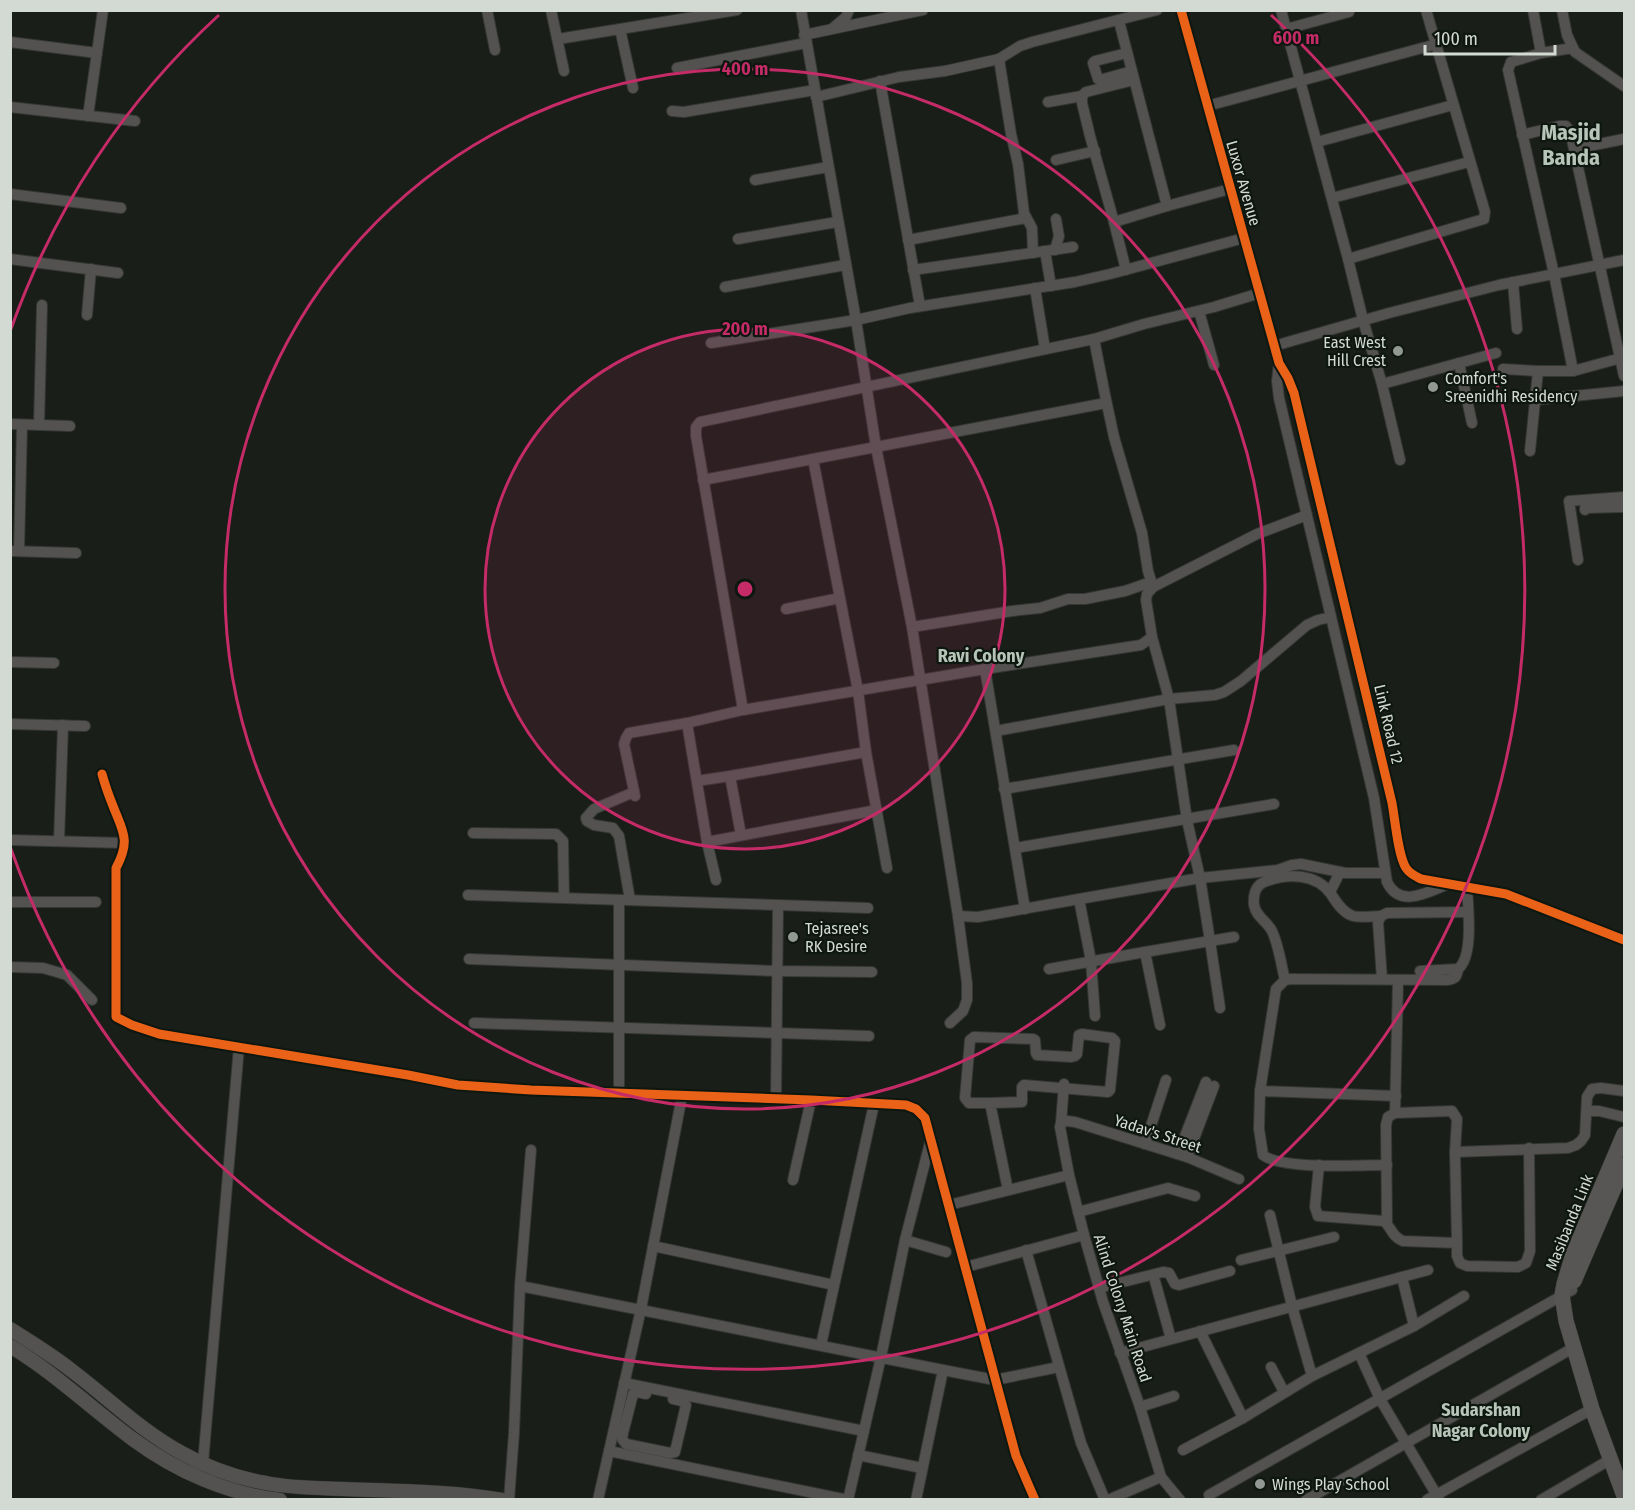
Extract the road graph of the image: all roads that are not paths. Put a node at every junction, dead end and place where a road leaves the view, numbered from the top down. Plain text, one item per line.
1 (103, 10) edge
2 (487, 10) edge
3 (551, 10) edge
4 (737, 10) edge
5 (801, 10) edge
6 (849, 10) edge
7 (923, 10) edge
8 (1156, 10) edge
9 (1181, 10) edge
10 (1281, 10) edge
11 (1426, 10) edge
12 (1533, 10) edge
13 (1562, 10) edge
14 (1349, 12) edge
15 (865, 16) edge
16 (1119, 21) junction
17 (620, 29) junction
18 (831, 29) junction
19 (1286, 29) junction
20 (558, 39) junction
21 (805, 39) junction
22 (10, 42) edge
23 (1437, 44) junction
24 (1573, 48) junction
25 (495, 50) dead end
26 (97, 53) junction
27 (1125, 53) junction
28 (1541, 53) junction
29 (999, 59) junction
30 (677, 68) dead end
31 (564, 71) dead end
32 (1131, 75) junction
33 (1300, 80) junction
34 (880, 81) junction
35 (1624, 86) edge
36 (633, 88) dead end
37 (816, 93) junction
38 (1082, 96) junction
39 (1048, 102) dead end
40 (1453, 105) junction
41 (1207, 106) junction
42 (10, 107) edge
43 (672, 111) dead end
44 (88, 116) junction
45 (135, 121) dead end
46 (1522, 135) junction
47 (1624, 139) edge
48 (1317, 141) junction
49 (1574, 149) junction
50 (1095, 151) junction
51 (1056, 160) dead end
52 (1469, 162) junction
53 (828, 167) junction
54 (755, 180) dead end
55 (1230, 189) junction
56 (10, 194) edge
57 (1332, 198) junction
58 (1167, 206) junction
59 (121, 208) dead end
60 (1026, 218) junction
61 (1056, 219) dead end
62 (837, 222) junction
63 (1114, 222) junction
64 (1244, 238) junction
65 (738, 239) dead end
66 (908, 240) junction
67 (1073, 247) dead end
68 (1050, 251) junction
69 (1033, 253) junction
70 (10, 259) edge
71 (1348, 259) junction
72 (1624, 260) edge
73 (1600, 265) junction
74 (845, 266) junction
75 (90, 269) junction
76 (913, 270) junction
77 (1126, 270) junction
78 (118, 273) dead end
79 (1554, 274) junction
80 (1513, 282) junction
81 (1051, 286) junction
82 (725, 287) dead end
83 (1035, 288) junction
84 (1260, 293) junction
85 (42, 305) dead end
86 (920, 306) junction
87 (1199, 311) junction
88 (87, 315) dead end
89 (856, 320) junction
90 (1363, 320) junction
91 (1517, 329) dead end
92 (1094, 339) junction
93 (711, 343) dead end
94 (1274, 346) junction
95 (1045, 349) junction
96 (1496, 353) dead end
97 (1621, 358) junction
98 (1278, 363) junction
99 (1459, 363) junction
100 (1214, 365) dead end
101 (1503, 369) dead end
102 (1538, 371) junction
103 (1573, 371) junction
104 (1624, 376) edge
105 (1382, 384) junction
106 (866, 386) junction
107 (1624, 391) edge
108 (1534, 400) junction
109 (1106, 403) junction
110 (1472, 423) dead end
111 (10, 424) edge
112 (22, 425) junction
113 (39, 425) junction
114 (70, 426) dead end
115 (876, 447) junction
116 (1530, 451) dead end
117 (813, 459) junction
118 (1400, 460) dead end
119 (703, 480) junction
120 (16, 486) edge
121 (1624, 497) edge
122 (1585, 506) junction
123 (1624, 507) edge
124 (1307, 515) junction
125 (15, 551) edge
126 (76, 553) dead end
127 (1578, 560) dead end
128 (1152, 584) junction
129 (840, 598) junction
130 (786, 609) dead end
131 (1331, 617) junction
132 (912, 627) junction
133 (1152, 637) junction
134 (10, 662) edge
135 (54, 663) dead end
136 (985, 669) junction
137 (921, 680) junction
138 (858, 691) junction
139 (1169, 699) junction
140 (743, 710) junction
141 (687, 723) junction
142 (10, 724) edge
143 (63, 725) junction
144 (85, 726) dead end
145 (996, 731) junction
146 (1234, 750) dead end
147 (866, 752) junction
148 (1178, 758) junction
149 (102, 774) dead end
150 (730, 776) junction
151 (697, 781) junction
152 (1004, 789) junction
153 (1274, 804) dead end
154 (877, 810) junction
155 (1187, 820) junction
156 (473, 833) dead end
157 (741, 835) junction
158 (10, 840) edge
159 (59, 841) junction
160 (707, 842) junction
161 (124, 843) junction
162 (1015, 848) junction
163 (887, 868) dead end
164 (1324, 868) junction
165 (1340, 872) junction
166 (1385, 873) junction
167 (1200, 878) junction
168 (716, 880) dead end
169 (1317, 881) junction
170 (1448, 884) junction
171 (1467, 887) junction
172 (1330, 892) junction
173 (468, 895) dead end
174 (564, 898) junction
175 (1080, 899) junction
176 (624, 900) junction
177 (10, 902) edge
178 (96, 902) dead end
179 (777, 906) junction
180 (868, 908) dead end
181 (1025, 909) junction
182 (1468, 912) junction
183 (958, 916) junction
184 (1381, 916) junction
185 (1234, 937) dead end
186 (1624, 940) edge
187 (1210, 941) junction
188 (1145, 952) junction
189 (469, 959) dead end
190 (1091, 961) junction
191 (619, 964) junction
192 (10, 967) edge
193 (1048, 969) dead end
194 (1458, 969) junction
195 (777, 971) junction
196 (1420, 971) dead end
197 (872, 972) dead end
198 (1382, 979) junction
199 (1285, 980) junction
200 (1398, 981) junction
201 (92, 1000) dead end
202 (1220, 1008) dead end
203 (1095, 1016) dead end
204 (474, 1023) dead end
205 (951, 1023) dead end
206 (1160, 1025) dead end
207 (619, 1028) junction
208 (777, 1032) junction
209 (869, 1036) dead end
210 (238, 1047) junction
211 (1166, 1080) dead end
212 (1210, 1084) dead end
213 (1064, 1086) junction
214 (1260, 1090) junction
215 (1624, 1091) edge
216 (619, 1094) junction
217 (682, 1096) junction
218 (1396, 1096) junction
219 (776, 1099) junction
220 (811, 1100) junction
221 (990, 1103) junction
222 (874, 1104) junction
223 (1587, 1111) junction
224 (1395, 1113) junction
225 (1624, 1118) edge
226 (1064, 1122) junction
227 (1624, 1134) edge
228 (931, 1138) junction
229 (1146, 1144) junction
230 (1529, 1148) junction
231 (531, 1150) dead end
232 (1455, 1152) junction
233 (1183, 1156) junction
234 (1318, 1165) junction
235 (1387, 1165) junction
236 (1624, 1165) edge
237 (1069, 1175) junction
238 (1239, 1179) dead end
239 (793, 1180) dead end
240 (1008, 1190) junction
241 (1196, 1196) dead end
242 (950, 1205) junction
243 (1078, 1212) junction
244 (1270, 1215) dead end
245 (1387, 1224) junction
246 (1084, 1235) junction
247 (1334, 1237) dead end
248 (905, 1240) junction
249 (1457, 1243) junction
250 (1583, 1244) junction
251 (653, 1246) junction
252 (1026, 1250) junction
253 (1278, 1251) junction
254 (946, 1252) dead end
255 (1241, 1260) dead end
256 (966, 1267) junction
257 (1428, 1270) dead end
258 (1230, 1272) dead end
259 (1402, 1276) junction
260 (1155, 1281) dead end
261 (834, 1285) junction
262 (520, 1286) junction
263 (1099, 1288) junction
264 (1567, 1292) junction
265 (1464, 1296) dead end
266 (1292, 1306) junction
267 (641, 1309) junction
268 (1414, 1326) junction
269 (10, 1329) edge
270 (1200, 1331) junction
271 (1171, 1340) junction
272 (821, 1345) junction
273 (10, 1346) edge
274 (1574, 1348) junction
275 (1120, 1353) junction
276 (1359, 1353) junction
277 (881, 1357) junction
278 (1059, 1367) junction
279 (1271, 1367) dead end
280 (943, 1370) junction
281 (1312, 1376) junction
282 (995, 1380) junction
283 (624, 1383) junction
284 (1284, 1392) junction
285 (1174, 1396) dead end
286 (1380, 1399) junction
287 (625, 1404) junction
288 (1140, 1407) junction
289 (1592, 1409) junction
290 (1243, 1418) junction
291 (864, 1431) junction
292 (618, 1432) junction
293 (1405, 1442) junction
294 (1182, 1450) dead end
295 (609, 1451) junction
296 (858, 1455) junction
297 (203, 1462) junction
298 (1618, 1463) edge
299 (922, 1468) junction
300 (1161, 1477) junction
301 (233, 1482) junction
302 (1209, 1495) dead end
303 (1624, 1496) edge
304 (1434, 1498) edge
305 (280, 1500) edge
306 (502, 1500) edge
307 (509, 1500) edge
308 (597, 1500) edge
309 (848, 1500) edge
310 (916, 1500) edge
311 (1035, 1500) edge
312 (1107, 1500) edge
313 (1180, 1500) edge
314 (1306, 1500) edge
315 (1541, 1500) edge

1 - 26 street
2 - 25 street
3 - 20 street
4 - 17 street
5 - 21 street
6 - 18 street
7 - 15 street
8 - 16 street
9 - 41 street, Luxor Avenue
10 - 19 street
11 - 23 street
12 - 28 street
13 - 24 street
14 - 19 street
15 - 18 street
16 - 27 street
16 - 29 street
17 - 20 street
17 - 36 street
18 - 21 street
19 - 33 street
20 - 31 street
21 - 30 street
21 - 37 street
22 - 26 street
23 - 33 street
23 - 40 street
24 - 28 street
24 - 35 street
26 - 44 street
27 - 32 street
27 - 32 street
28 - 46 street
29 - 34 street
29 - 60 street
32 - 38 street
32 - 58 street
33 - 41 street
33 - 48 street
34 - 37 street
34 - 66 street
37 - 43 street
37 - 53 street
38 - 39 street
38 - 50 street
40 - 48 street
40 - 52 street
41 - 55 street, Luxor Avenue
42 - 44 street
44 - 45 street
46 - 49 street
46 - 79 street
47 - 49 street
48 - 57 street
49 - 73 street
50 - 51 street
50 - 63 street
52 - 57 street
52 - 71 street
53 - 54 street
53 - 62 street
55 - 58 street
55 - 64 street, Luxor Avenue
56 - 59 street
57 - 71 street
58 - 63 street
60 - 66 street
60 - 69 street
61 - 68 street
62 - 65 street
62 - 74 street
63 - 77 street
64 - 77 street
64 - 84 street, Luxor Avenue
66 - 76 street
67 - 68 street
68 - 69 street
68 - 81 street
69 - 76 street
70 - 75 street
71 - 90 street
72 - 73 street
73 - 79 street
73 - 97 street
74 - 82 street
74 - 89 street
75 - 78 street
75 - 88 street
76 - 86 street
77 - 81 street
79 - 80 street
79 - 103 street
80 - 90 street
80 - 91 street
81 - 83 street
83 - 86 street
83 - 95 street
84 - 87 street
84 - 94 street, Luxor Avenue
85 - 113 street
86 - 89 street
87 - 92 street
87 - 100 street
89 - 93 street
89 - 106 street
90 - 94 street
90 - 105 street
92 - 95 street
92 - 109 street
94 - 98 street, Luxor Avenue
95 - 106 street
96 - 99 street
97 - 103 street
97 - 104 street
98 - 124 street, Link Road 12
98 - 170 street, Link Road 12
99 - 105 street
99 - 110 street
101 - 102 street
102 - 103 street
102 - 108 street
105 - 118 street
106 - 115 street
106 - 119 street
107 - 108 street
108 - 116 street
109 - 115 street
109 - 128 street
111 - 112 street
112 - 113 street
112 - 120 street
113 - 114 street
115 - 117 street
115 - 132 street
117 - 119 street
117 - 129 street
119 - 140 street
120 - 125 street
121 - 122 street
122 - 123 street
122 - 127 street
124 - 128 street
124 - 131 street, Link Road 12
125 - 126 street
128 - 132 street
128 - 133 street
129 - 130 street
129 - 138 street
131 - 139 street
131 - 166 street, Link Road 12
132 - 137 street
133 - 136 street
133 - 139 street
134 - 135 street
136 - 137 street
136 - 145 street
137 - 138 street
137 - 183 street
138 - 140 street
138 - 147 street
139 - 145 street
139 - 148 street
140 - 141 street
141 - 151 street
141 - 176 street
142 - 143 street
143 - 144 street
143 - 159 street
145 - 152 street
146 - 148 street
147 - 150 street
147 - 154 street
148 - 152 street
148 - 155 street
149 - 161 street
150 - 151 street
150 - 157 street
151 - 160 street
152 - 162 street
153 - 155 street
154 - 157 street
154 - 163 street
155 - 162 street
155 - 167 street
156 - 174 street
157 - 160 street
158 - 159 street
159 - 161 street
160 - 168 street
161 - 210 street
162 - 181 street
164 - 165 street
164 - 167 street
164 - 169 street
165 - 166 street
165 - 172 street
166 - 170 street, Link Road 12
167 - 175 street
167 - 187 street
169 - 172 street
169 - 199 street
170 - 171 street, Link Road 12
171 - 182 street
171 - 186 street, Link Road 12
172 - 184 street
173 - 174 street
174 - 176 street
175 - 181 street
175 - 190 street
176 - 179 street
176 - 191 street
177 - 178 street
179 - 180 street
179 - 195 street
181 - 183 street
182 - 184 street
182 - 194 street
183 - 205 street
184 - 198 street
185 - 187 street
187 - 188 street
187 - 202 street
188 - 190 street
188 - 206 street
189 - 191 street
190 - 193 street
190 - 203 street
191 - 195 street
191 - 207 street
192 - 201 street
194 - 196 street
194 - 200 street
195 - 197 street
195 - 208 street
198 - 199 street
198 - 200 street
199 - 214 street
200 - 218 street
204 - 207 street
207 - 208 street
207 - 216 street
208 - 209 street
208 - 219 street
210 - 216 street
210 - 297 street
211 - 229 street
212 - 233 street
213 - 221 street
213 - 221 street
213 - 226 street, Alind Colony Main Road
214 - 218 street
214 - 234 street
215 - 223 street
216 - 217 street
217 - 219 street
217 - 251 street
218 - 224 street
219 - 220 street
220 - 222 street
220 - 239 street
221 - 240 street
222 - 228 street
222 - 261 street
223 - 225 street
223 - 230 street
224 - 232 street
224 - 235 street
226 - 229 street, Yadav's Street
226 - 237 street, Alind Colony Main Road
227 - 250 main road, Masibanda Link
228 - 242 street
228 - 248 street
229 - 233 street, Yadav's Street
230 - 232 street
230 - 249 street
231 - 262 street
232 - 249 street
233 - 238 street, Yadav's Street
234 - 235 street
234 - 245 street
235 - 245 street
236 - 250 main road
237 - 240 street
237 - 243 street, Alind Colony Main Road
240 - 242 street
241 - 243 street
242 - 256 street
243 - 246 street, Alind Colony Main Road
244 - 253 street
245 - 249 street
246 - 252 street
246 - 263 street, Alind Colony Main Road
247 - 253 street
248 - 254 street
248 - 277 street
250 - 264 main road, Masibanda Link
251 - 261 street
251 - 267 street
252 - 256 street
252 - 278 street
253 - 255 street
253 - 266 street
256 - 282 street
257 - 259 street
258 - 263 street
259 - 266 street
259 - 268 street
260 - 271 street
261 - 272 street
262 - 267 street
262 - 307 street
263 - 275 street, Alind Colony Main Road
264 - 274 main road, Masibanda Link
264 - 286 street
264 - 298 main road
265 - 268 street
266 - 270 street
266 - 281 street
267 - 272 street
267 - 283 street
268 - 276 street
269 - 297 street
270 - 271 street
270 - 290 street
271 - 275 street
272 - 277 street
273 - 301 street
274 - 289 main road, Masibanda Link
274 - 293 street
275 - 288 street, Alind Colony Main Road
276 - 281 street
276 - 286 street
277 - 280 street
277 - 291 street
278 - 282 street
278 - 312 street
279 - 284 street
280 - 282 street
280 - 299 street
281 - 284 street
282 - 311 street
283 - 287 street
283 - 291 street
284 - 290 street
285 - 288 street
286 - 293 street
286 - 302 street
287 - 292 street
287 - 292 street
288 - 300 street, Alind Colony Main Road
289 - 298 main road, Masibanda Link
289 - 304 street
290 - 294 street
291 - 296 street
292 - 295 street
293 - 304 street
293 - 314 street
295 - 308 street
295 - 309 street
296 - 299 street
296 - 309 street
297 - 301 street
298 - 303 main road, Masibanda Link
298 - 315 street
299 - 310 street
300 - 312 street
300 - 313 street, Alind Colony Main Road
301 - 305 street
301 - 306 street

